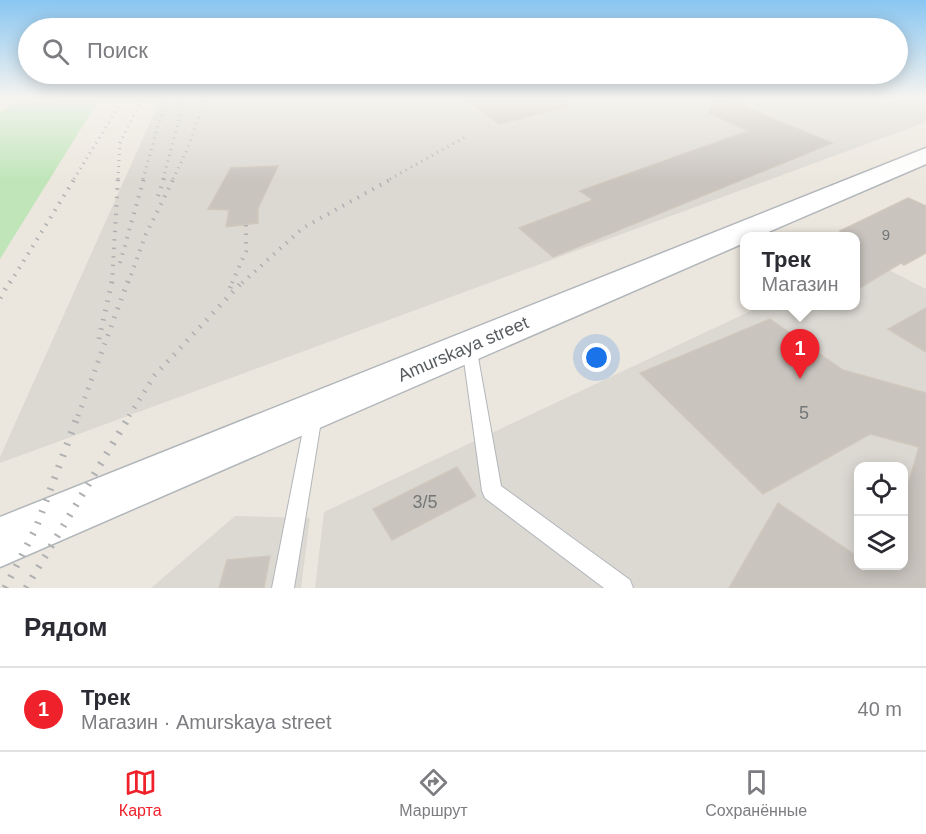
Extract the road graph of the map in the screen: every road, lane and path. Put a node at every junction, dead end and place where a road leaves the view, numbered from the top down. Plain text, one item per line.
1 (926, 155) edge
2 (742, 232) edge
3 (740, 233) edge
4 (469, 346) junction
5 (314, 412) junction
6 (0, 542) edge
7 (283, 588) edge
8 (622, 588) edge

1 - 2 street, Amurskaya street
3 - 4 street, Amurskaya street
4 - 5 street, Amurskaya street
4 - 8 lane
5 - 6 street, Amurskaya street
5 - 7 lane

